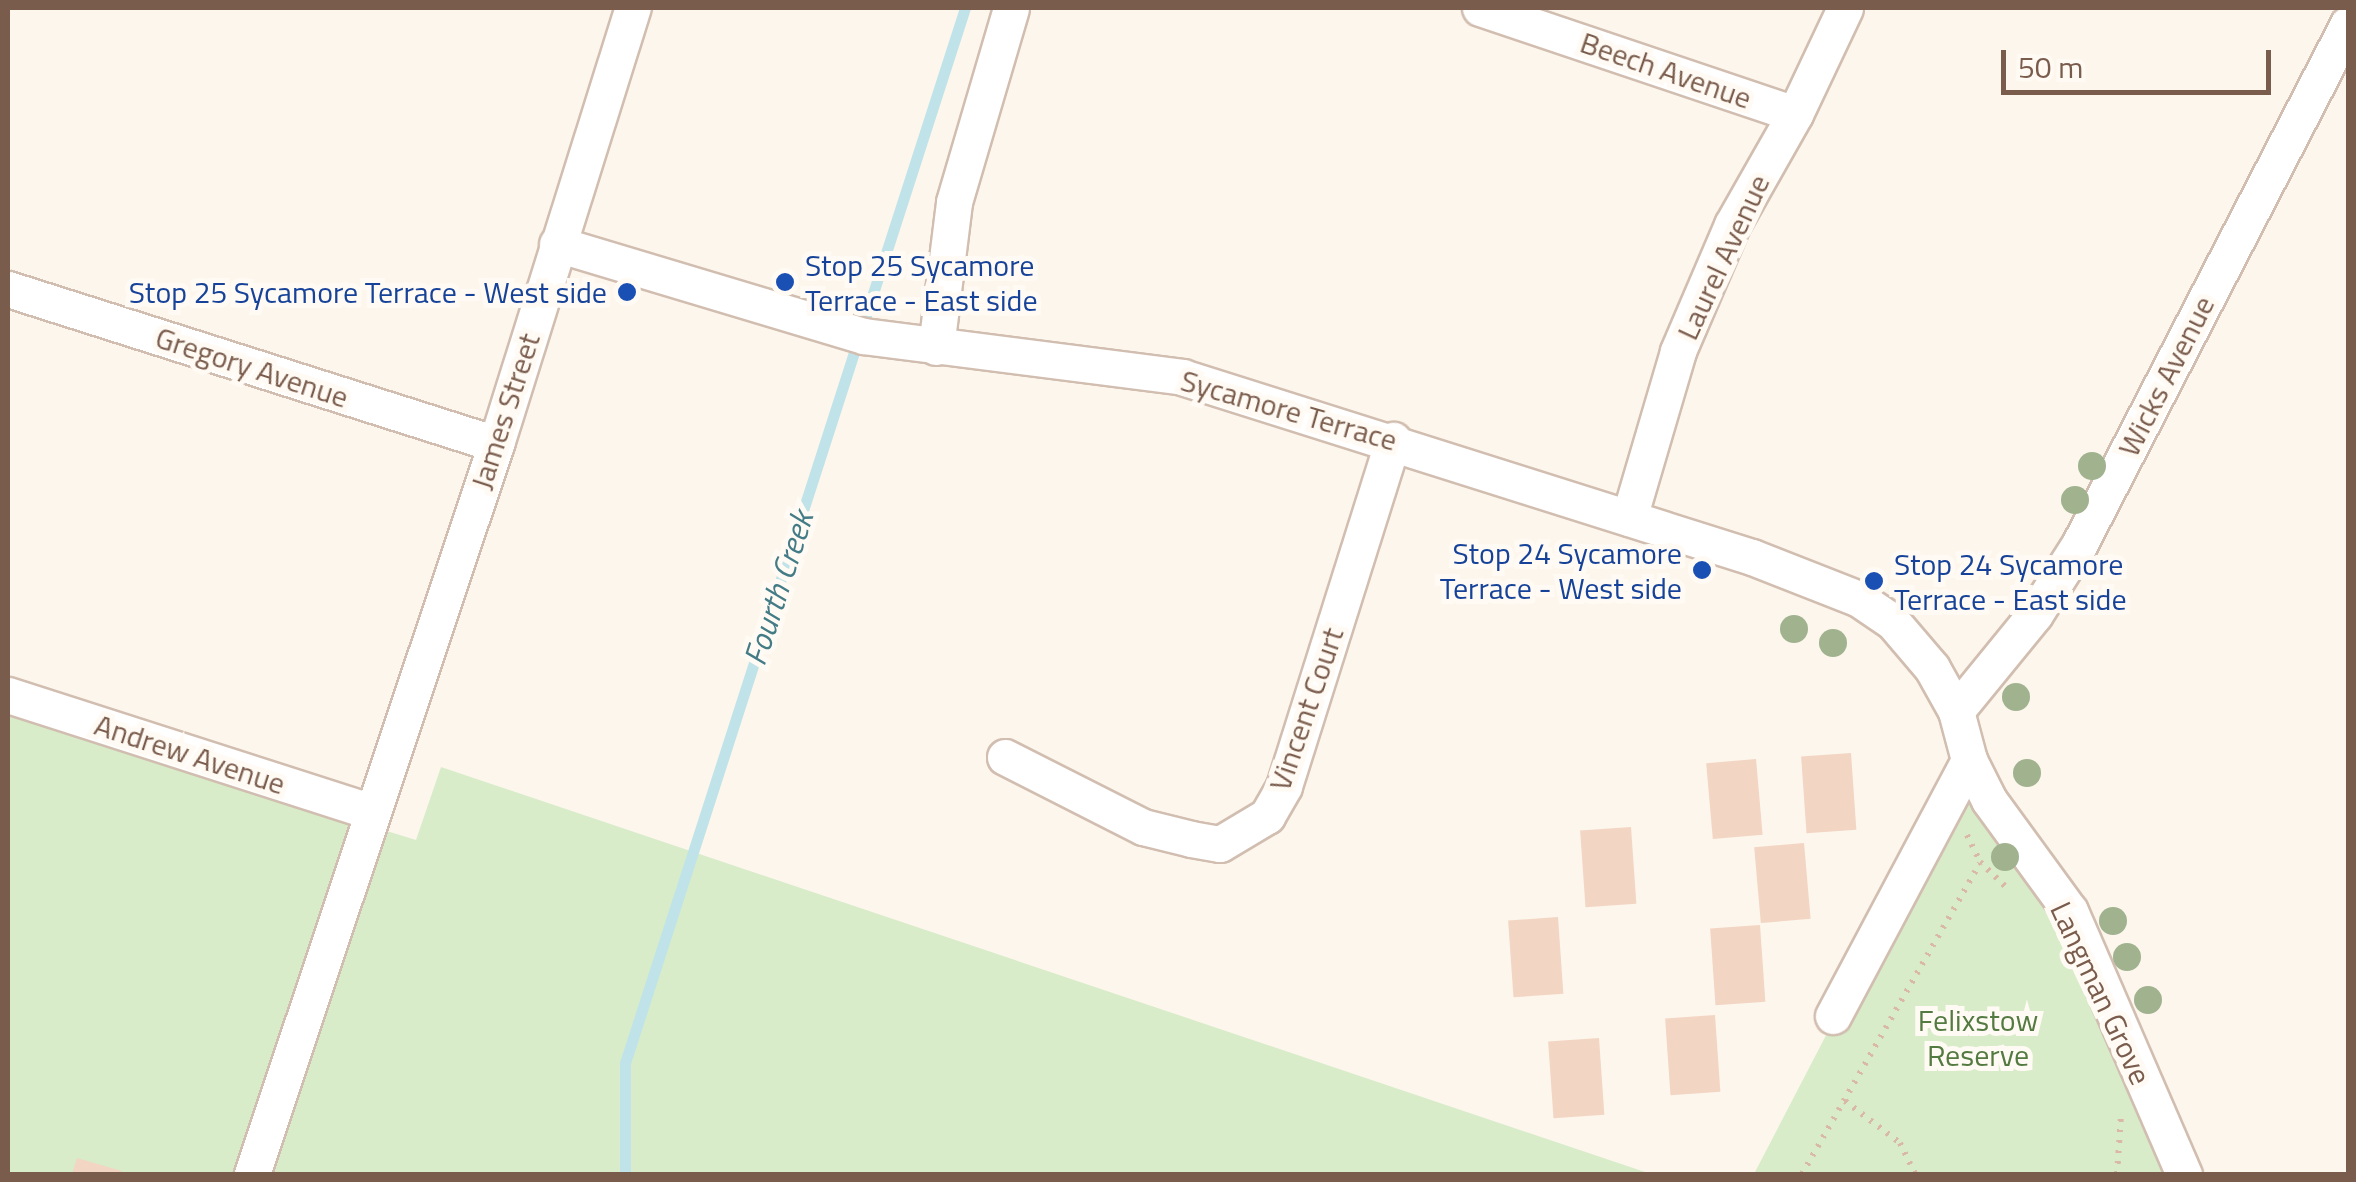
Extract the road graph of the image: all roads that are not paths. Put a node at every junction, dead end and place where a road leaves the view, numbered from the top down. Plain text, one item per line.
1 (633, 8) edge
2 (1012, 8) edge
3 (1480, 8) edge
4 (1845, 8) edge
5 (2348, 24) edge
6 (1794, 114) junction
7 (557, 244) junction
8 (8, 289) edge
9 (936, 347) junction
10 (1393, 440) junction
11 (496, 444) junction
12 (1630, 518) junction
13 (8, 696) edge
14 (1956, 711) junction
15 (1005, 757) dead end
16 (1969, 760) junction
17 (372, 812) junction
18 (1833, 1016) dead end
19 (252, 1174) edge
20 (2184, 1174) edge

1 - 7 street, James Street
2 - 9 street
3 - 6 street, Beech Avenue
4 - 6 street, Laurel Avenue
5 - 14 street, Wicks Avenue
6 - 12 street, Laurel Avenue
7 - 9 street, Sycamore Terrace
7 - 11 street, James Street
8 - 11 street, Gregory Avenue
9 - 10 street, Sycamore Terrace
10 - 12 street, Sycamore Terrace
10 - 15 street, Vincent Court
11 - 17 street, James Street
12 - 14 street, Sycamore Terrace
13 - 17 street, Andrew Avenue
14 - 16 street, Langman Grove
16 - 18 street
16 - 20 street, Langman Grove
17 - 19 street, James Street

